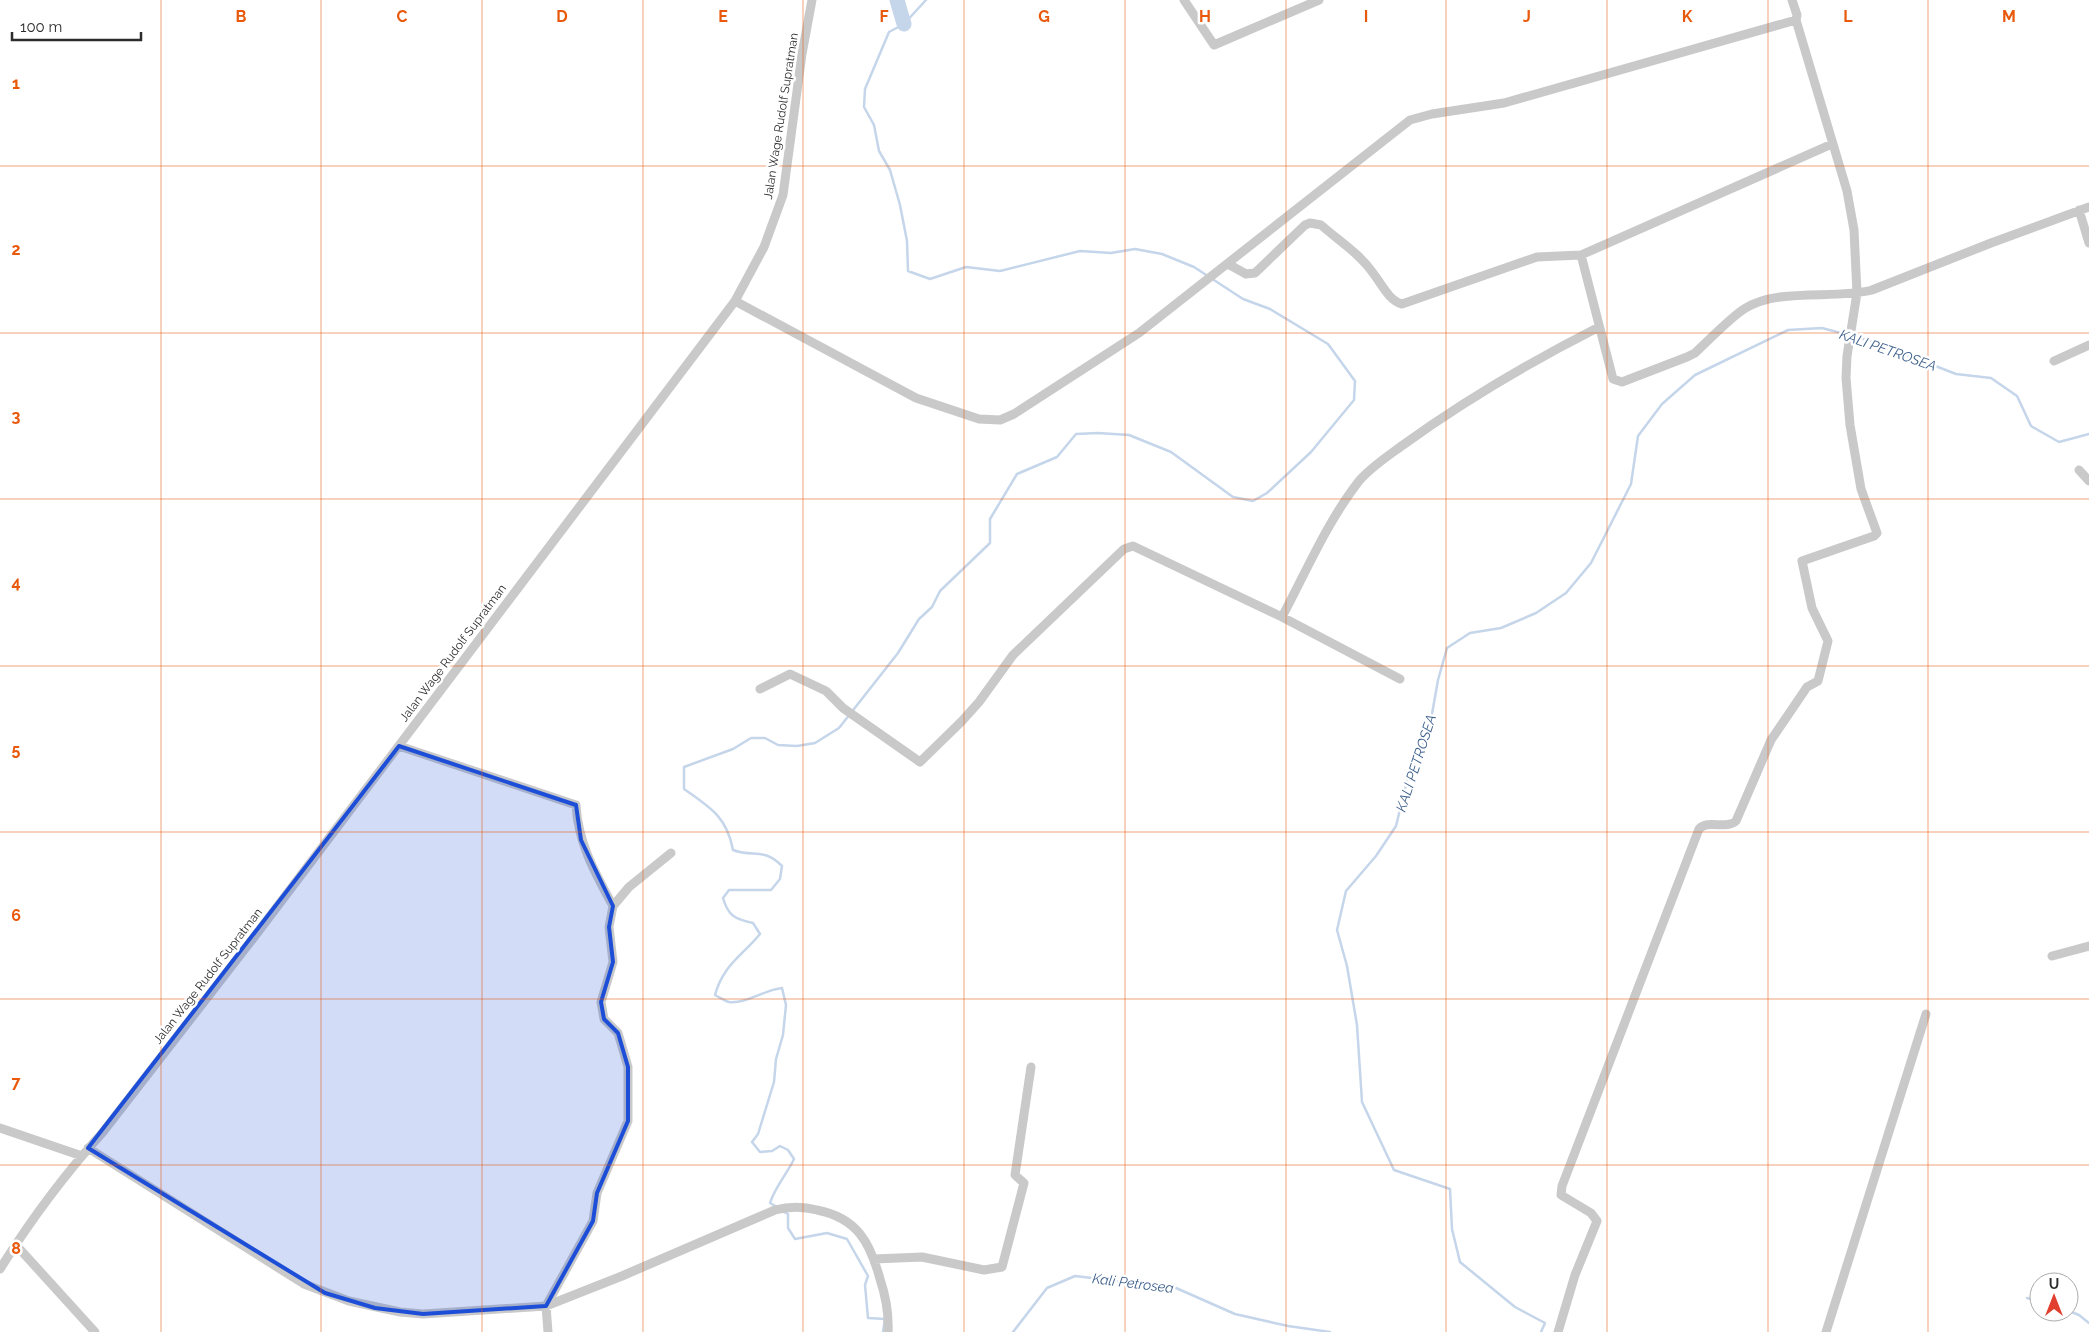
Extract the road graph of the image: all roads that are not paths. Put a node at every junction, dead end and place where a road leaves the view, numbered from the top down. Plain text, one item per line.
1 (812, 0) edge
2 (1184, 0) edge
3 (1319, 0) edge
4 (1792, 0) edge
5 (1796, 20) junction
6 (1832, 144) junction
7 (2089, 207) edge
8 (2079, 210) junction
9 (2089, 243) edge
10 (1581, 255) junction
11 (1224, 267) junction
12 (1857, 293) junction
13 (735, 301) junction
14 (1599, 327) junction
15 (2089, 345) edge
16 (2054, 361) dead end
17 (2079, 470) dead end
18 (2089, 481) edge
19 (1282, 617) junction
20 (1400, 679) dead end
21 (760, 689) dead end
22 (399, 746) junction
23 (671, 853) dead end
24 (613, 906) junction
25 (2089, 946) edge
26 (2052, 956) dead end
27 (1926, 1014) dead end
28 (1032, 1067) dead end
29 (0, 1128) edge
30 (88, 1148) junction
31 (82, 1156) junction
32 (16, 1245) junction
33 (874, 1259) junction
34 (0, 1269) edge
35 (546, 1306) junction
36 (95, 1332) edge
37 (548, 1332) edge
38 (888, 1332) edge
39 (1558, 1332) edge
40 (1826, 1332) edge

1 - 13 street, Jalan Wage Rudolf Supratman
2 - 3 street
4 - 5 street
5 - 6 street
5 - 11 street
6 - 10 street
6 - 12 street
7 - 8 street
8 - 9 street
8 - 12 street
10 - 11 street
10 - 14 street
11 - 13 street
12 - 14 street
12 - 39 street
13 - 22 street, Jalan Wage Rudolf Supratman
14 - 19 street
15 - 16 street
17 - 18 street
19 - 20 street
19 - 21 street
22 - 24 street
22 - 30 street, Jalan Wage Rudolf Supratman
23 - 24 street
24 - 35 street
25 - 26 street
27 - 40 street
28 - 33 street
29 - 31 street
30 - 31 street, Jalan Wage Rudolf Supratman
30 - 35 street
31 - 32 street, Jalan Wage Rudolf Supratman
32 - 34 street, Jalan Wage Rudolf Supratman
32 - 36 street
33 - 35 street
33 - 38 street
35 - 37 street

